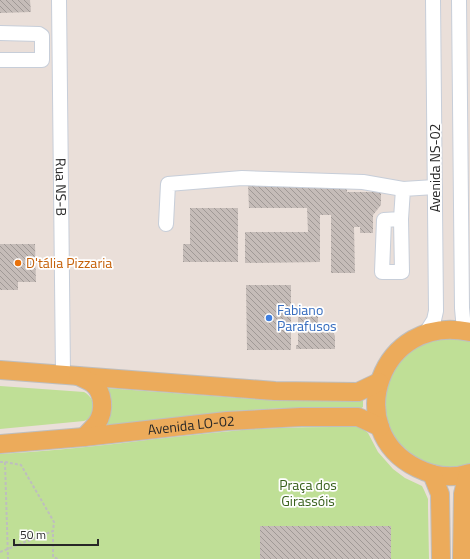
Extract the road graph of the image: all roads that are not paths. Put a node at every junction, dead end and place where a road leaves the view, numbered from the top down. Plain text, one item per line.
1 (59, 0) edge
2 (433, 0) edge
3 (459, 0) edge
4 (0, 33) edge
5 (0, 60) edge
6 (465, 65) edge
7 (465, 80) edge
8 (435, 187) junction
9 (403, 189) junction
10 (465, 209) edge
11 (401, 219) dead end
12 (166, 224) dead end
13 (469, 332) edge
14 (425, 334) junction
15 (0, 370) edge
16 (70, 374) junction
17 (379, 382) junction
18 (380, 427) junction
19 (84, 437) junction
20 (0, 444) edge
21 (432, 474) junction
22 (469, 474) edge
23 (441, 559) edge
24 (462, 559) edge

1 - 16 street, Rua NS-B
2 - 8 street, Avenida NS-02
3 - 6 street, Avenida NS-02
4 - 5 street
6 - 7 street, Avenida NS-02
7 - 10 street, Avenida NS-02
8 - 9 street
8 - 14 street, Avenida NS-02
9 - 11 street
9 - 12 street
10 - 13 street, Avenida NS-02
13 - 14 main road, Avenida NS-02
14 - 17 main road, Avenida NS-02
15 - 16 main road
16 - 17 main road
16 - 19 main road
17 - 18 main road, Avenida NS-02
18 - 19 main road, Avenida LO-02
18 - 21 main road, Avenida NS-02
19 - 20 main road, Avenida LO-02
21 - 22 main road, Avenida NS-02
21 - 23 main road
22 - 24 main road, Avenida NS-02

